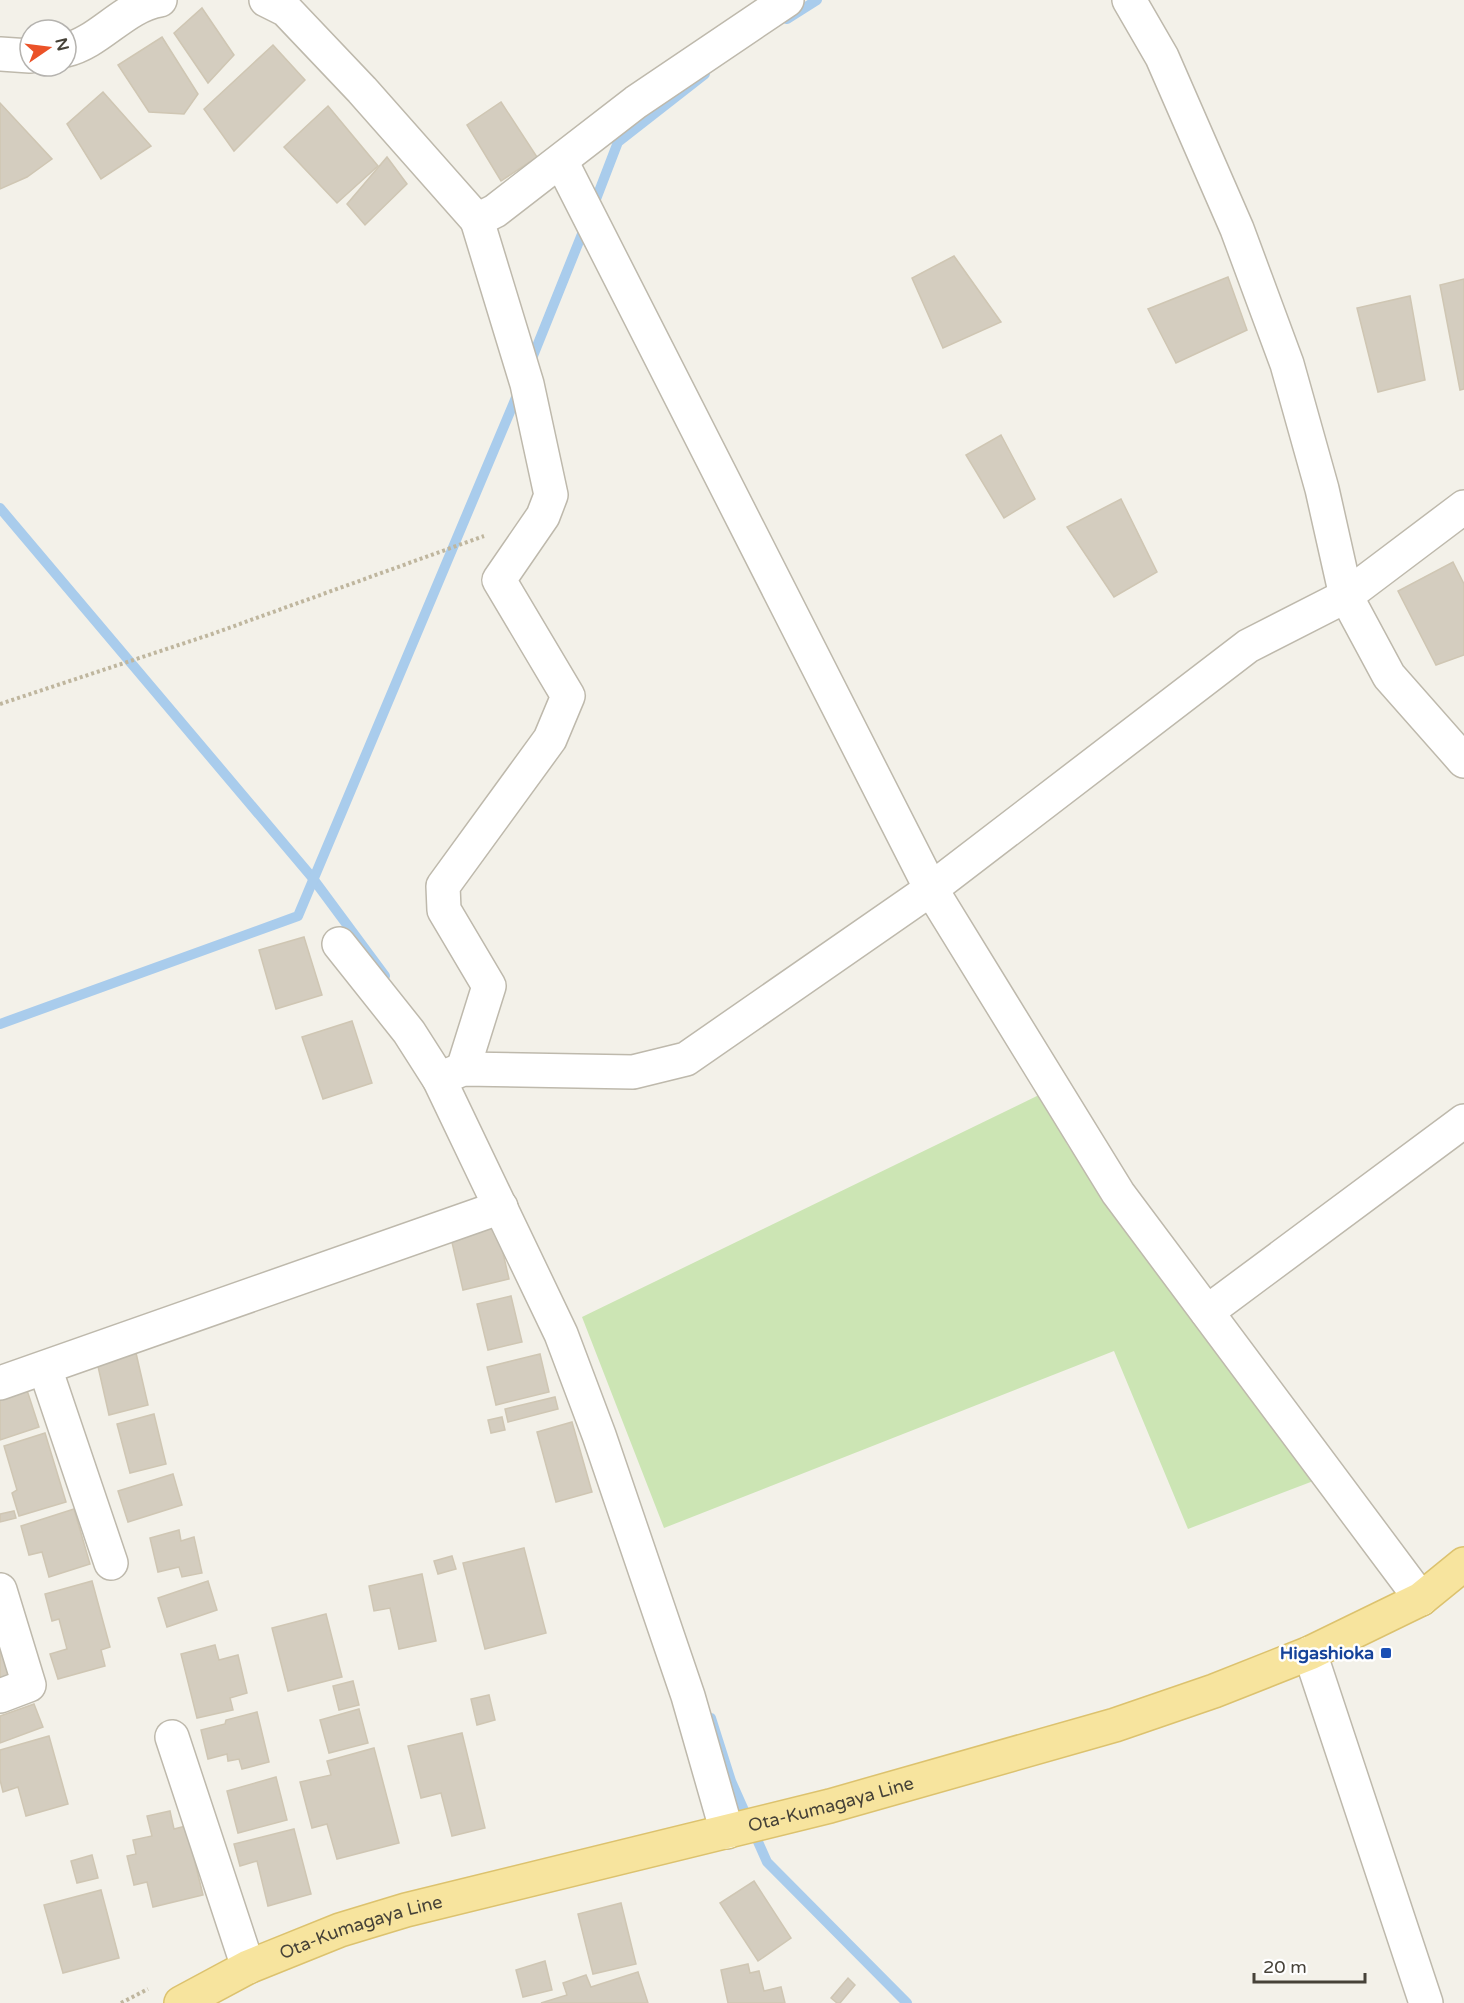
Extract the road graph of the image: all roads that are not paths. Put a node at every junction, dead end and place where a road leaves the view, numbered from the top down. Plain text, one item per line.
1 (160, 0) edge
2 (266, 0) edge
3 (787, 0) edge
4 (1129, 0) edge
5 (78, 47) edge
6 (0, 54) edge
7 (18, 55) edge
8 (561, 161) junction
9 (477, 220) junction
10 (1464, 507) edge
11 (1346, 596) junction
12 (1464, 761) edge
13 (931, 890) junction
14 (339, 944) dead end
15 (451, 1074) junction
16 (1464, 1121) edge
17 (501, 1207) junction
18 (1207, 1312) junction
19 (45, 1368) junction
20 (0, 1383) edge
21 (111, 1563) dead end
22 (1460, 1570) edge
23 (0, 1590) edge
24 (1421, 1599) junction
25 (1310, 1653) junction
26 (0, 1696) edge
27 (172, 1737) dead end
28 (727, 1832) junction
29 (248, 1967) junction
30 (182, 2003) edge
31 (1426, 2003) edge

1 - 5 street
2 - 9 street
3 - 8 street
4 - 11 street
6 - 7 street
8 - 9 street
8 - 13 street
9 - 15 street
10 - 11 street
11 - 12 street
11 - 13 street
13 - 15 street
13 - 18 street
14 - 15 street
15 - 17 street
16 - 18 street
17 - 19 street
17 - 28 street
18 - 24 street
19 - 20 street
19 - 21 street
22 - 24 main road, Ota-Kumagaya Line
23 - 26 street
24 - 25 main road, Ota-Kumagaya Line
25 - 28 main road, Ota-Kumagaya Line
25 - 31 street
27 - 29 street
28 - 29 main road, Ota-Kumagaya Line
29 - 30 main road, Ota-Kumagaya Line

